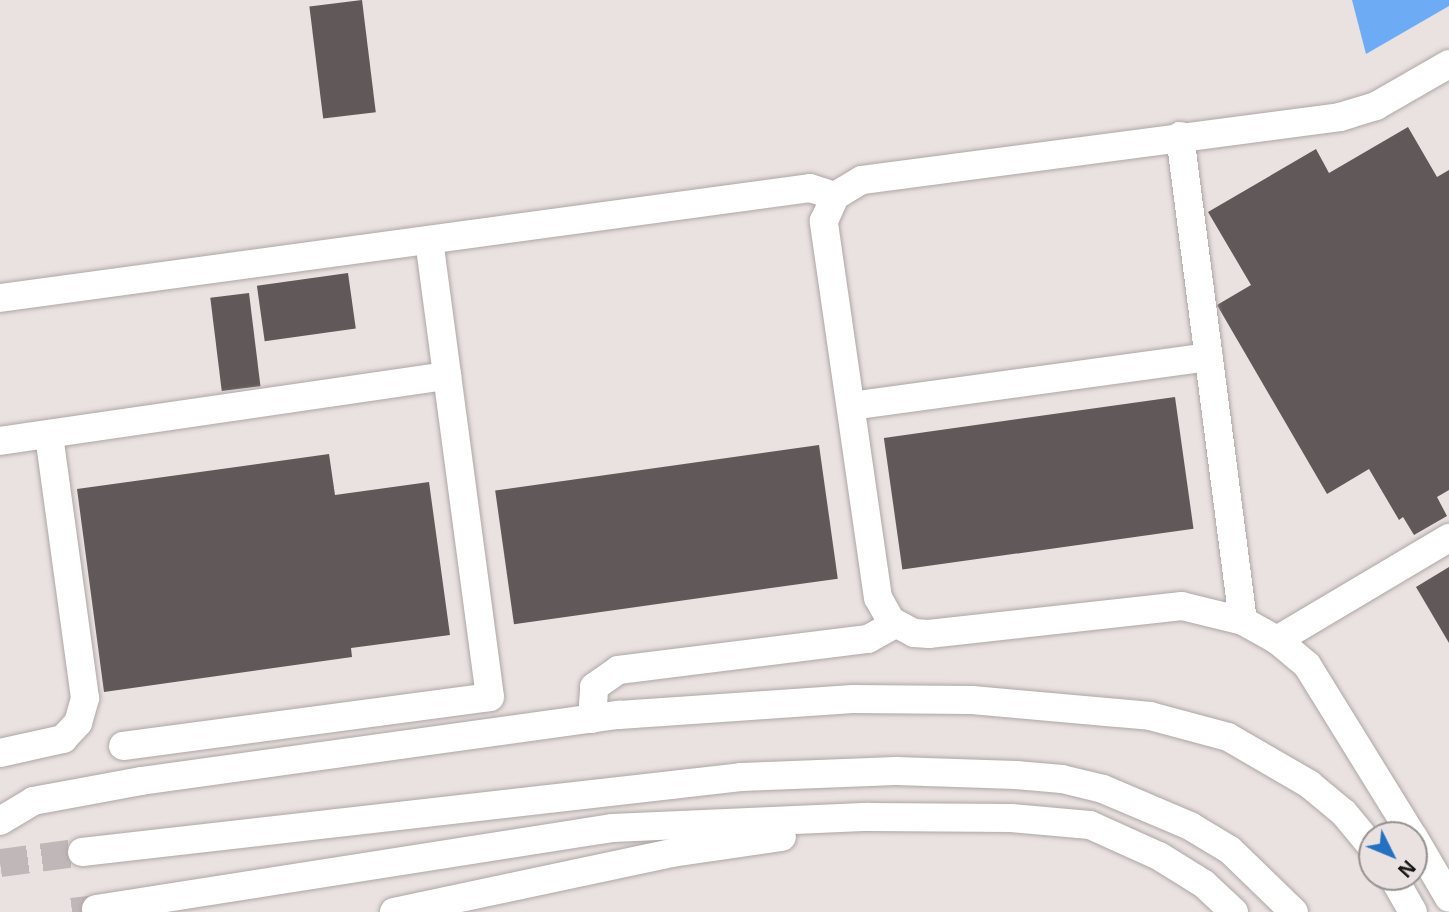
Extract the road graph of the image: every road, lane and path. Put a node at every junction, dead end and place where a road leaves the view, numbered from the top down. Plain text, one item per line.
1 (1449, 64) edge
2 (1180, 136) junction
3 (835, 196) junction
4 (429, 240) junction
5 (0, 298) edge
6 (1209, 357) junction
7 (447, 376) junction
8 (851, 406) junction
9 (49, 434) junction
10 (0, 442) edge
11 (1449, 538) edge
12 (1244, 621) junction
13 (895, 624) junction
14 (1277, 640) junction
15 (490, 697) junction
16 (592, 719) junction
17 (496, 732) junction
18 (123, 746) dead end
19 (0, 753) edge
20 (6, 814) edge
21 (870, 817) junction
22 (1404, 821) edge
23 (1358, 832) edge
24 (82, 852) tunnel mouth
25 (1428, 854) edge
26 (1442, 869) edge
27 (1401, 891) edge
28 (1449, 898) edge
29 (96, 909) dead end
30 (394, 912) edge
31 (1234, 912) edge
32 (1294, 912) edge
33 (1413, 912) edge

1 - 2 street
2 - 3 street
2 - 6 street
3 - 4 street
3 - 8 street
4 - 5 street
4 - 7 street
6 - 8 street
6 - 12 street
7 - 9 street
7 - 15 street
8 - 13 street
9 - 10 street
9 - 19 street
11 - 14 street
12 - 13 street
12 - 14 street
13 - 16 street
14 - 22 street
15 - 17 street
15 - 18 street
16 - 17 street
16 - 23 street
17 - 20 street
21 - 29 street
21 - 30 street
21 - 31 street
24 - 32 street
25 - 26 street
26 - 28 street
27 - 33 street

